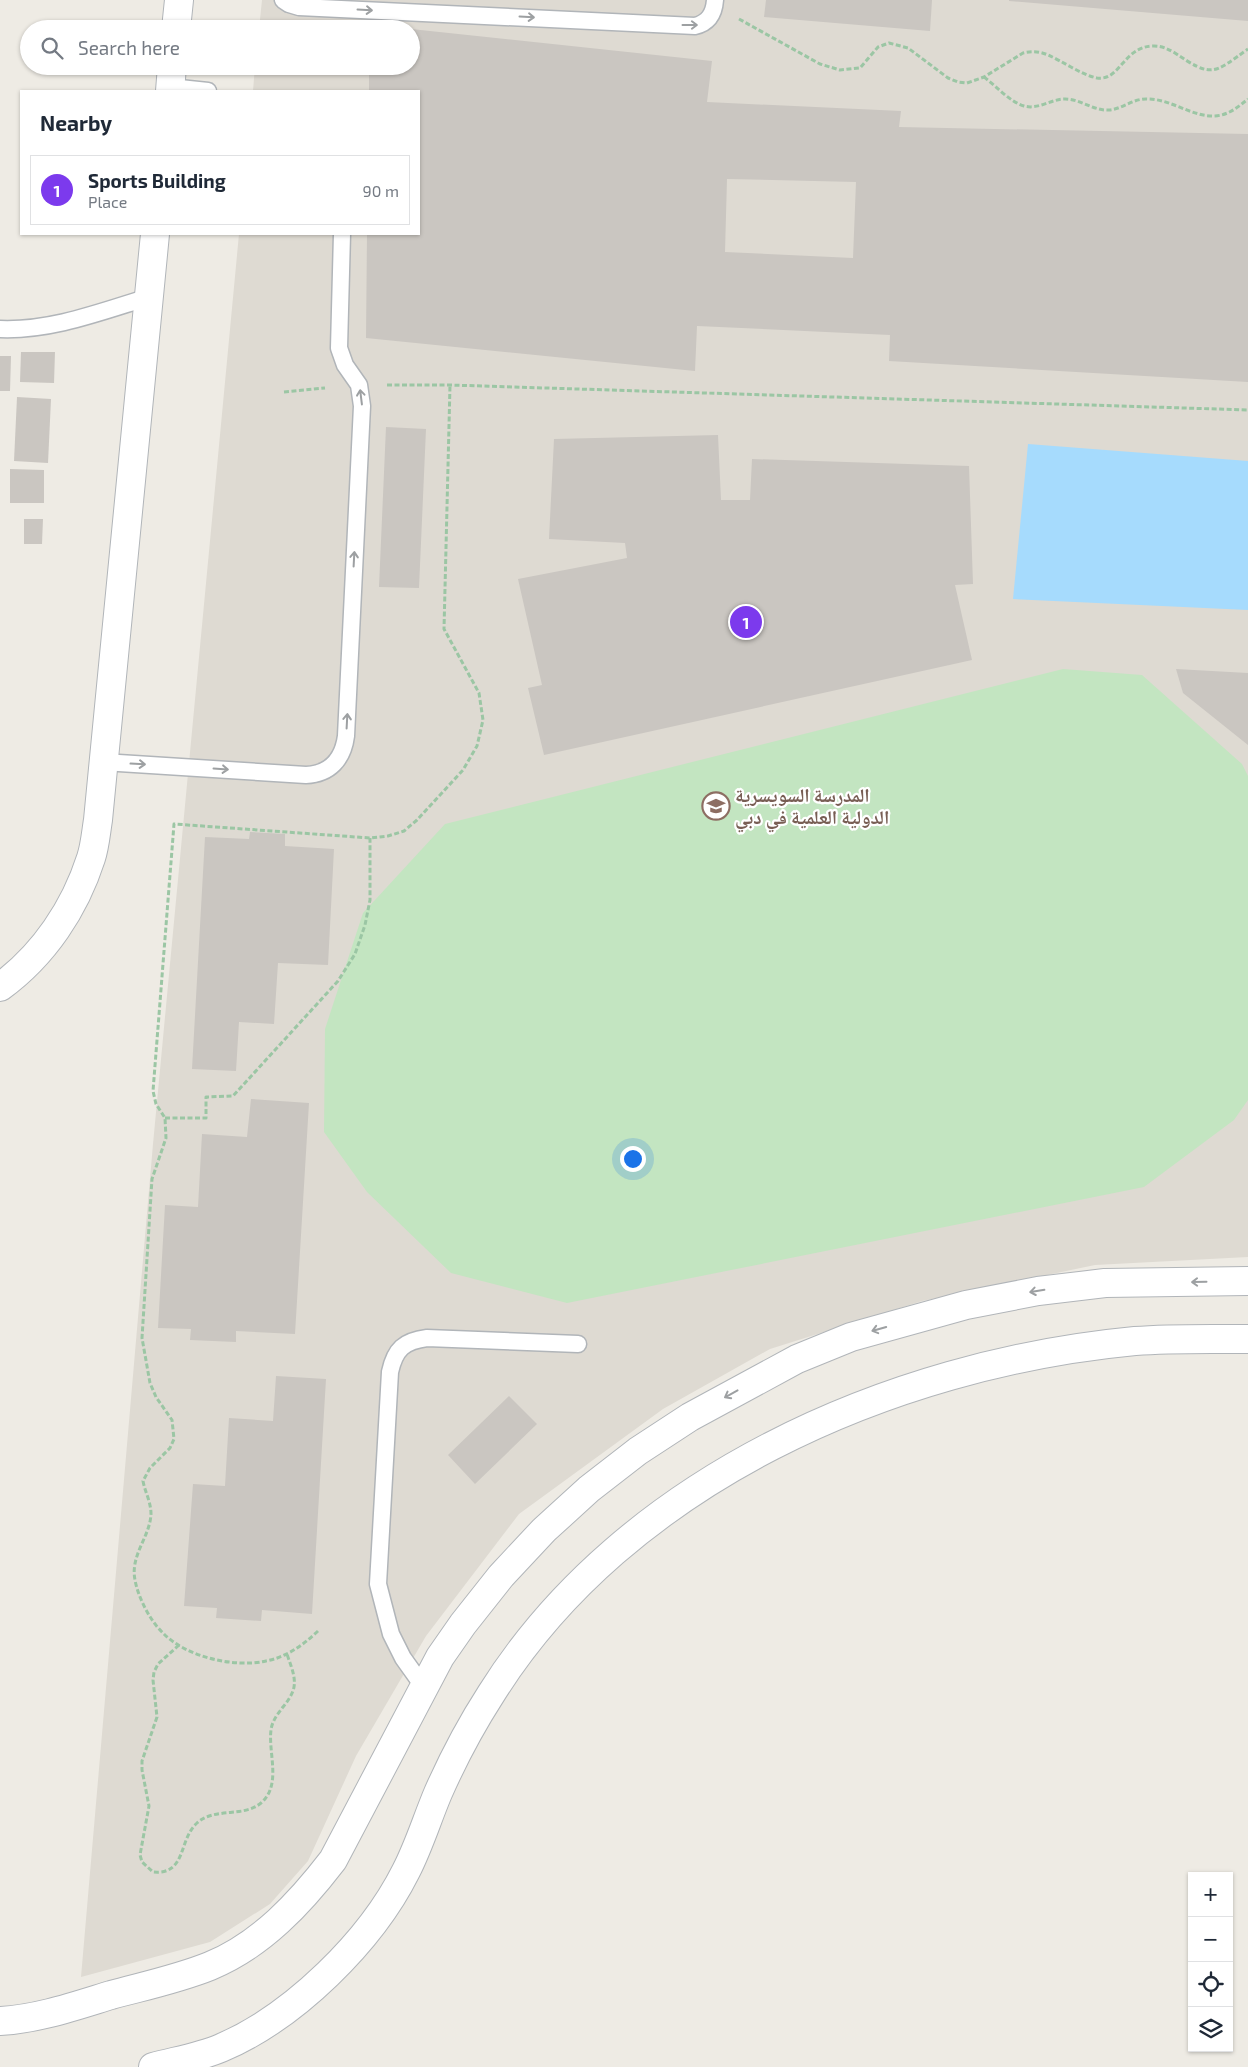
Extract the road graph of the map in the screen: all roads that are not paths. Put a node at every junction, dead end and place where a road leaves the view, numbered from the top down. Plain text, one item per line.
1 (179, 0) edge
2 (283, 0) edge
3 (715, 3) edge
4 (177, 20) edge
5 (170, 82) edge
6 (204, 90) edge
7 (155, 235) edge
8 (342, 235) edge
9 (149, 297) junction
10 (0, 329) edge
11 (103, 762) junction
12 (0, 986) edge
13 (1248, 1281) edge
14 (1248, 1339) edge
15 (578, 1344) dead end
16 (423, 1686) junction
17 (0, 2021) edge
18 (153, 2067) edge

1 - 4 street
2 -> 3 lane
5 - 6 lane
7 - 9 street
11 -> 8 lane
9 - 10 lane
9 - 11 street
11 - 12 street
13 -> 16 street
14 - 18 street
15 - 16 lane
16 - 17 street

